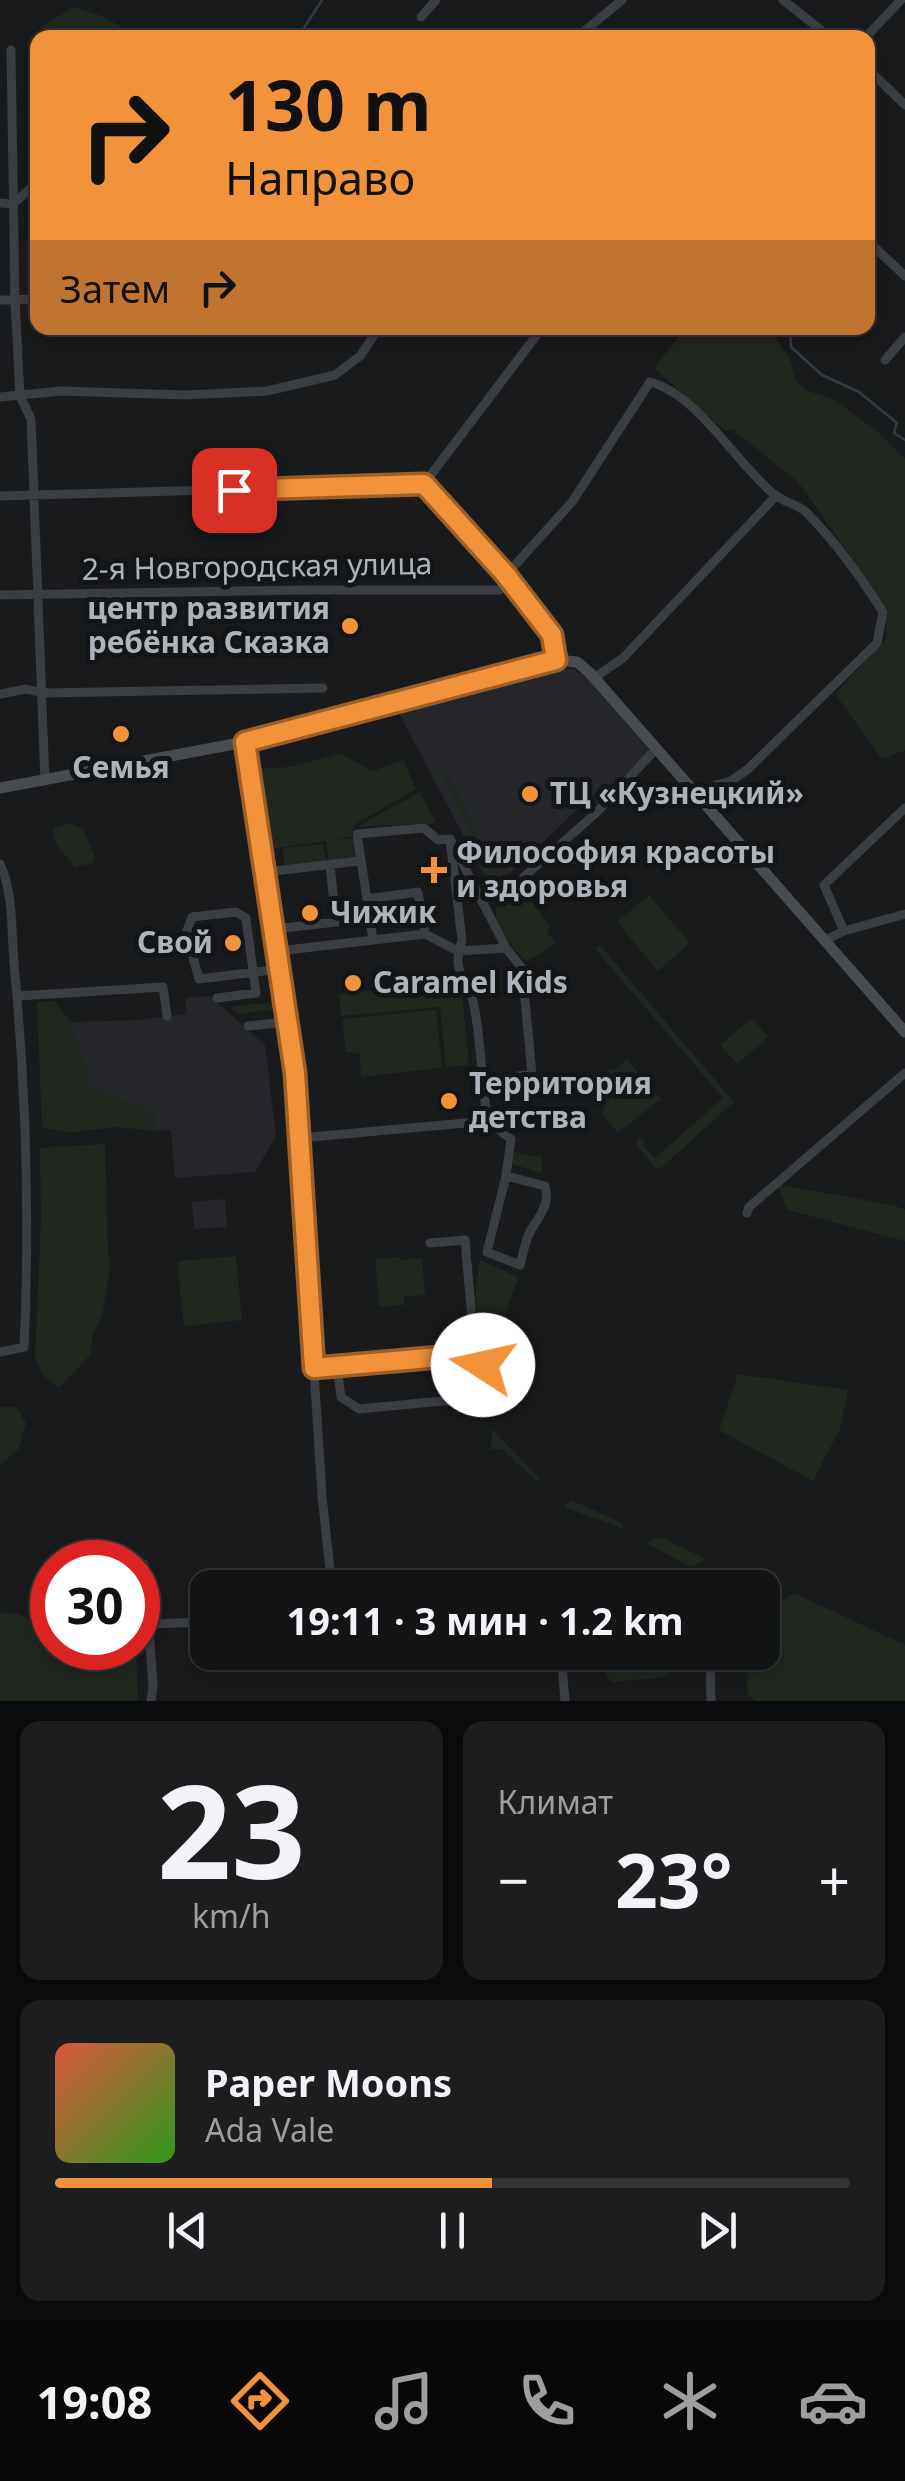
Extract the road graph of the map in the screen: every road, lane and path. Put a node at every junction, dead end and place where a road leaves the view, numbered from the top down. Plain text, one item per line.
1 (436, 0) edge
2 (622, 0) edge
3 (783, 0) edge
4 (901, 0) edge
5 (421, 18) dead end
6 (586, 30) edge
7 (821, 30) edge
8 (873, 30) edge
9 (11, 50) dead end
10 (875, 76) edge
11 (905, 106) edge
12 (30, 190) edge
13 (0, 202) edge
14 (12, 204) junction
15 (875, 248) edge
16 (905, 276) edge
17 (30, 299) edge
18 (0, 300) edge
19 (14, 300) junction
20 (375, 335) edge
21 (537, 335) edge
22 (905, 337) edge
23 (885, 360) dead end
24 (0, 396) edge
25 (20, 396) junction
26 (424, 484) junction
27 (36, 495) junction
28 (0, 496) edge
29 (776, 496) junction
30 (509, 579) junction
31 (40, 594) junction
32 (0, 595) edge
33 (556, 660) junction
34 (594, 678) junction
35 (322, 688) dead end
36 (0, 694) edge
37 (42, 694) junction
38 (245, 742) junction
39 (657, 748) junction
40 (45, 782) junction
41 (0, 788) edge
42 (694, 791) junction
43 (905, 808) edge
44 (450, 839) junction
45 (359, 861) junction
46 (0, 864) edge
47 (330, 865) junction
48 (266, 872) junction
49 (518, 882) dead end
50 (367, 899) junction
51 (905, 914) edge
52 (275, 929) junction
53 (844, 930) junction
54 (425, 934) junction
55 (373, 940) junction
56 (826, 940) junction
57 (506, 948) junction
58 (278, 951) junction
59 (458, 951) junction
60 (280, 968) junction
61 (254, 972) junction
62 (18, 996) junction
63 (216, 998) dead end
64 (167, 1016) dead end
65 (288, 1022) junction
66 (248, 1026) dead end
67 (905, 1032) edge
68 (905, 1073) edge
69 (483, 1081) junction
70 (487, 1121) junction
71 (300, 1138) junction
72 (506, 1176) junction
73 (747, 1213) dead end
74 (430, 1243) dead end
75 (0, 1352) edge
76 (475, 1354) junction
77 (337, 1366) junction
78 (314, 1368) junction
79 (330, 1570) edge
80 (190, 1623) edge
81 (160, 1624) edge
82 (151, 1670) edge
83 (562, 1670) edge
84 (710, 1670) edge
85 (152, 1701) edge
86 (565, 1701) edge
87 (711, 1701) edge

1 - 5 street
2 - 6 street
3 - 7 street
4 - 8 street
9 - 14 street
10 - 11 street
12 - 14 street
13 - 14 street
14 - 19 street
15 - 16 street
17 - 19 street
18 - 19 street
19 - 25 street
20 - 25 street
21 - 26 street
22 - 23 street
24 - 25 street
25 - 27 street
26 - 27 street
26 - 30 street
27 - 28 street
27 - 31 street
29 - 30 street
29 - 34 street
29 - 42 street
30 - 31 street, 2-я Новгородская улица
30 - 33 street
31 - 32 street, 2-я Новгородская улица
31 - 37 street
33 - 34 main road
33 - 38 main road
34 - 39 main road
35 - 37 street
36 - 37 street
37 - 40 street
38 - 40 main road
38 - 48 street
39 - 42 main road
39 - 49 street
40 - 41 main road
42 - 56 main road
43 - 53 street
44 - 45 street
44 - 57 street
44 - 59 street
45 - 47 street
45 - 50 street
46 - 62 street
47 - 48 street
47 - 52 street
48 - 52 street
50 - 54 street
50 - 55 street
51 - 53 street
52 - 58 street
53 - 56 street
54 - 55 street
54 - 59 street
55 - 58 street
56 - 67 main road
57 - 59 street
57 - 69 street
58 - 60 street
59 - 69 street
60 - 61 street
60 - 65 street
61 - 61 street
61 - 63 street
62 - 64 street
62 - 75 street
65 - 66 street
65 - 71 street
68 - 73 street
69 - 70 street
70 - 71 street
70 - 72 street
71 - 78 street
72 - 72 street
74 - 76 street
76 - 77 street
76 - 77 street
77 - 78 street
78 - 79 street
80 - 81 street
82 - 85 street
83 - 86 street
84 - 87 street

